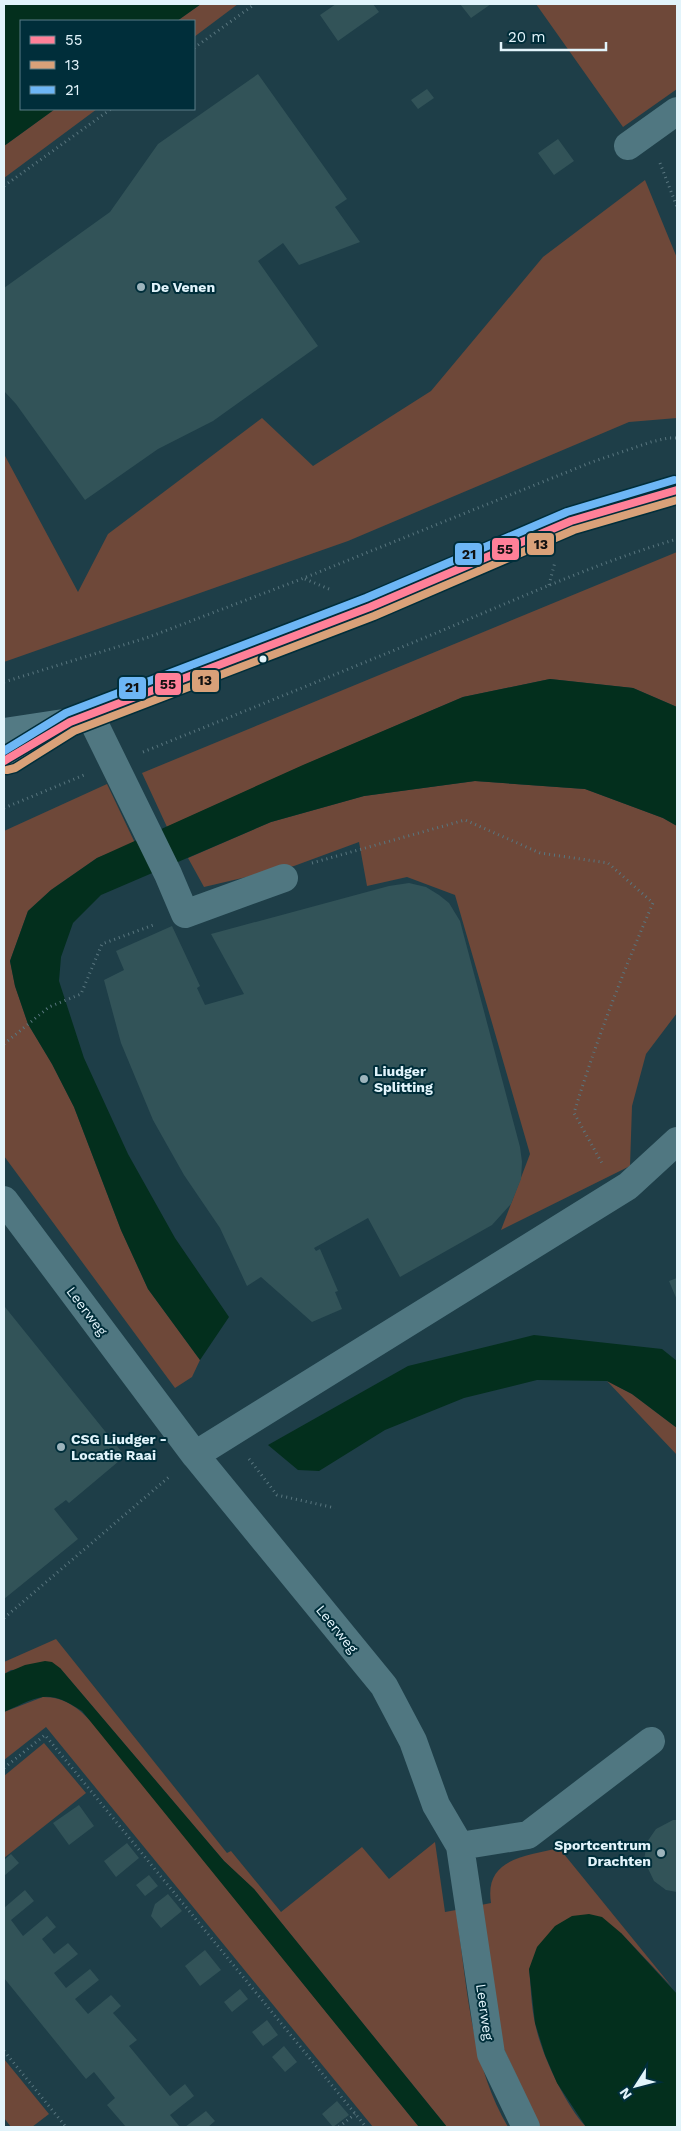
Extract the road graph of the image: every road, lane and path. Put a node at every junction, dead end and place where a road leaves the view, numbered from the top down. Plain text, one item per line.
1 (255, 4) edge
2 (195, 47) edge
3 (109, 110) edge
4 (677, 111) edge
5 (638, 139) joint
6 (4, 186) edge
7 (677, 207) edge
8 (677, 438) edge
9 (677, 490) edge
10 (677, 539) edge
11 (4, 682) edge
12 (80, 718) junction
13 (4, 732) edge
14 (4, 762) edge
15 (113, 764) junction
16 (4, 808) edge
17 (284, 878) joint
18 (185, 914) junction
19 (4, 1044) edge
20 (677, 1141) edge
21 (618, 1192) junction
22 (4, 1200) edge
23 (229, 1433) junction
24 (195, 1455) junction
25 (335, 1508) dead end
26 (4, 1618) edge
27 (651, 1741) dead end
28 (4, 1768) edge
29 (460, 1846) junction
30 (4, 2050) edge
31 (355, 2114) junction
32 (66, 2127) edge
33 (339, 2127) edge
34 (366, 2127) edge
35 (526, 2127) edge

1 - 2 path
3 - 6 path
4 - 5 street
5 - 7 path
8 - 11 path
9 - 12 main road
10 - 15 path
12 - 13 main road
12 - 14 main road
12 - 15 street
15 - 16 path
15 - 18 street
17 - 18 street
17 - 21 path
18 - 19 path
20 - 21 street
21 - 23 street
22 - 24 street, Leerweg
23 - 24 street
23 - 25 path
24 - 26 path
24 - 29 street, Leerweg
27 - 29 street
28 - 31 path
29 - 35 street, Leerweg
30 - 32 path
31 - 33 path
31 - 34 path

